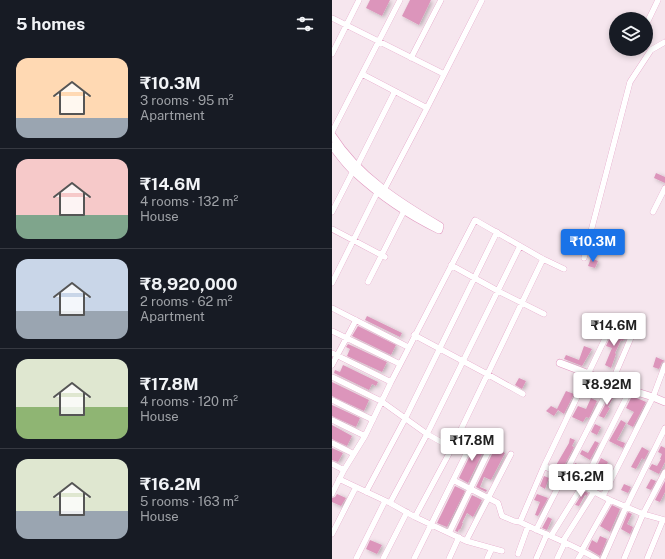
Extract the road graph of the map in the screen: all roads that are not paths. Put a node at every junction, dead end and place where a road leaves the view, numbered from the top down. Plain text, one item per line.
1 (359, 0) edge
2 (400, 0) edge
3 (441, 0) edge
4 (482, 0) edge
5 (658, 0) edge
6 (652, 12) edge
7 (332, 18) edge
8 (347, 25) junction
9 (379, 42) junction
10 (665, 42) edge
11 (332, 54) edge
12 (411, 58) junction
13 (362, 74) junction
14 (444, 74) junction
15 (395, 91) junction
16 (427, 108) junction
17 (333, 140) edge
18 (355, 169) junction
19 (665, 188) edge
20 (381, 190) junction
21 (404, 211) junction
22 (332, 212) edge
23 (653, 212) dead end
24 (332, 229) edge
25 (497, 232) junction
26 (353, 240) junction
27 (520, 246) junction
28 (384, 256) junction
29 (584, 258) dead end
30 (543, 259) junction
31 (451, 265) junction
32 (564, 269) dead end
33 (475, 278) junction
34 (368, 282) dead end
35 (332, 283) edge
36 (498, 291) junction
37 (522, 302) junction
38 (332, 308) edge
39 (544, 314) dead end
40 (356, 320) junction
41 (332, 331) edge
42 (414, 335) junction
43 (347, 338) junction
44 (408, 347) junction
45 (439, 348) junction
46 (335, 355) edge
47 (463, 361) junction
48 (560, 363) dead end
49 (400, 364) junction
50 (332, 365) edge
51 (665, 365) edge
52 (488, 374) junction
53 (589, 374) junction
54 (332, 377) edge
55 (391, 382) junction
56 (610, 384) junction
57 (630, 390) junction
58 (523, 394) dead end
59 (653, 397) junction
60 (332, 400) edge
61 (381, 401) junction
62 (665, 402) edge
63 (405, 418) junction
64 (332, 420) edge
65 (373, 420) junction
66 (665, 428) edge
67 (427, 434) junction
68 (365, 436) junction
69 (332, 443) edge
70 (452, 448) junction
71 (354, 454) junction
72 (511, 454) dead end
73 (332, 464) edge
74 (544, 466) junction
75 (344, 470) junction
76 (665, 472) edge
77 (564, 476) junction
78 (339, 479) junction
79 (453, 480) junction
80 (582, 486) junction
81 (356, 487) junction
82 (471, 489) junction
83 (333, 491) edge
84 (366, 492) junction
85 (594, 492) junction
86 (604, 496) junction
87 (488, 497) junction
88 (610, 500) junction
89 (388, 502) junction
90 (626, 507) junction
91 (406, 512) junction
92 (643, 514) junction
93 (415, 517) junction
94 (664, 520) edge
95 (517, 522) junction
96 (431, 524) junction
97 (528, 526) junction
98 (536, 530) junction
99 (449, 533) junction
100 (332, 534) edge
101 (549, 535) junction
102 (459, 537) junction
103 (466, 541) junction
104 (564, 542) junction
105 (492, 548) junction
106 (582, 550) junction
107 (502, 551) dead end
108 (518, 554) dead end
109 (356, 559) edge
110 (383, 559) edge
111 (414, 559) edge
112 (448, 559) edge
113 (487, 559) edge
114 (536, 559) edge
115 (557, 559) edge
116 (578, 559) edge
117 (597, 559) edge
118 (603, 559) edge
119 (624, 559) edge
120 (647, 559) edge

1 - 8 street
2 - 9 street
3 - 12 street
4 - 14 street
5 - 6 street
7 - 8 street
8 - 9 street
8 - 11 street
9 - 12 street
9 - 13 street
10 - 29 street
12 - 14 street
13 - 15 street
13 - 17 street
14 - 16 street
15 - 16 street
15 - 18 street
16 - 20 street
17 - 18 street
18 - 20 street
18 - 22 street
19 - 23 street
20 - 21 street
20 - 21 street
20 - 26 street
21 - 28 street
24 - 26 street
25 - 27 street
25 - 31 street
25 - 33 street
26 - 28 street
26 - 35 street
27 - 30 street
27 - 36 street
28 - 34 street
30 - 32 street
30 - 37 street
31 - 33 street
31 - 42 street
33 - 36 street
33 - 45 street
36 - 37 street
36 - 47 street
37 - 39 street
37 - 52 street
38 - 40 street
40 - 43 street
40 - 44 street
41 - 43 street
42 - 44 street
42 - 45 street
43 - 46 street
43 - 49 street
44 - 49 street
45 - 47 street
45 - 63 street
46 - 50 street
46 - 55 street
47 - 52 street
47 - 67 street
48 - 53 street
49 - 55 street
51 - 59 street
52 - 58 street
52 - 70 street
53 - 56 street
53 - 56 street
53 - 74 street
54 - 61 street
55 - 61 street
56 - 57 street
56 - 77 street
57 - 59 street
57 - 80 street
59 - 62 street
59 - 86 street
60 - 65 street
61 - 63 street
61 - 65 street
63 - 67 street
63 - 84 street
64 - 68 street
65 - 68 street
66 - 90 street
67 - 70 street
67 - 89 street
68 - 71 street
69 - 71 street
70 - 93 street
71 - 75 street
72 - 87 street
73 - 75 street
74 - 77 street
74 - 95 street
75 - 78 street
76 - 92 street
77 - 80 street
77 - 98 street
78 - 81 street
78 - 83 street
79 - 82 street
79 - 82 street
79 - 96 street
80 - 85 street
80 - 101 street
81 - 84 street
81 - 100 street
82 - 87 street
82 - 99 street
84 - 89 street
85 - 86 street
85 - 104 street
86 - 88 street
87 - 95 street
87 - 103 street
88 - 90 street
88 - 106 street
89 - 91 street
89 - 109 street
90 - 92 street
90 - 118 street
91 - 93 street
91 - 110 street
92 - 94 street
92 - 119 street
93 - 96 street
94 - 120 street
95 - 97 street
96 - 99 street
96 - 111 street
97 - 98 street
97 - 108 street
98 - 101 street
99 - 102 street
101 - 104 street
101 - 114 street
102 - 103 street
102 - 112 street
103 - 105 street
104 - 106 street
104 - 115 street
105 - 107 street
105 - 113 street
106 - 116 street
106 - 117 street

